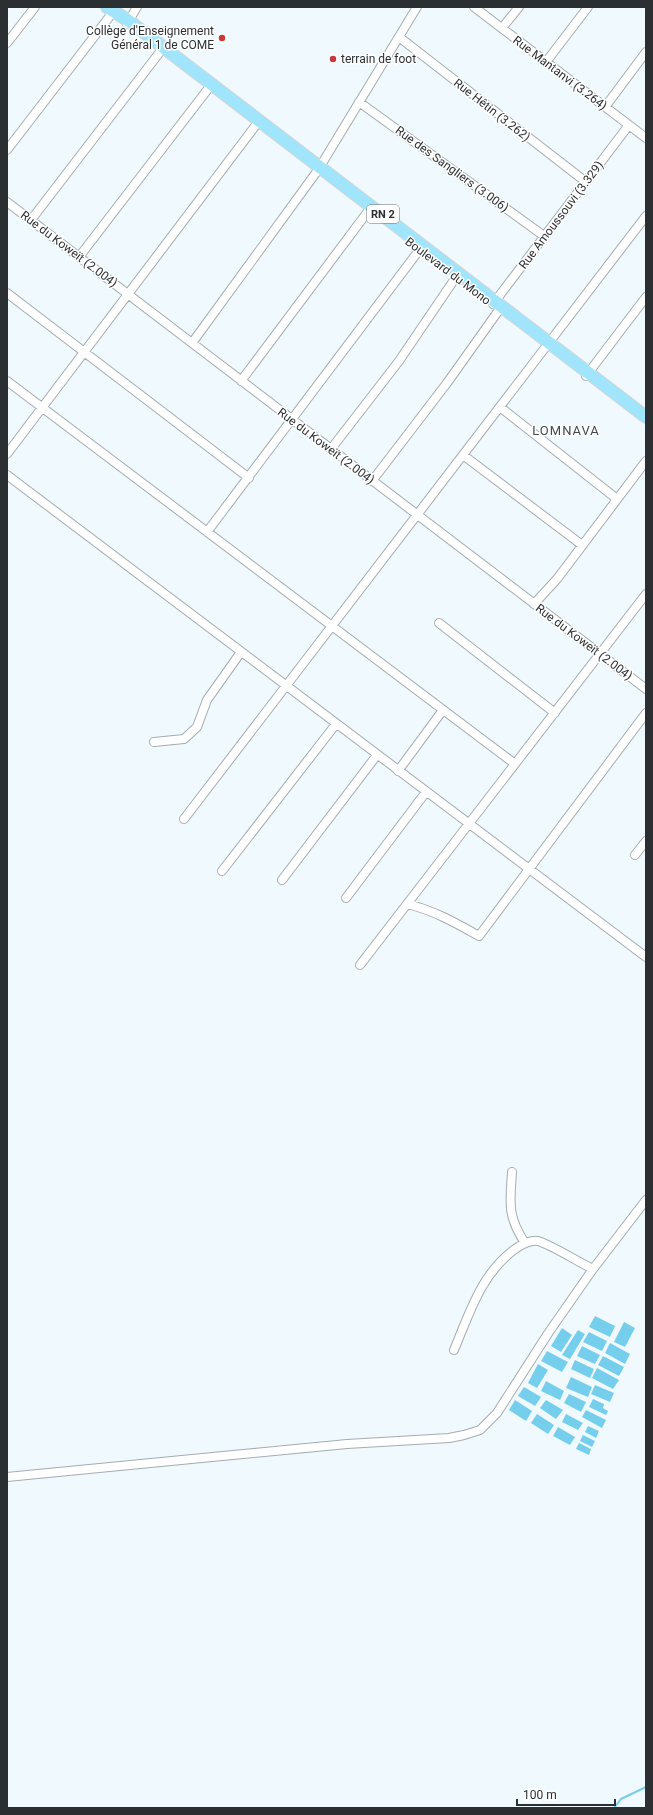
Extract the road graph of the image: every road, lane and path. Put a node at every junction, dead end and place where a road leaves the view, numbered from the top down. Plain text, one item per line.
1 (35, 7) edge
2 (137, 7) edge
3 (417, 7) edge
4 (474, 7) edge
5 (519, 7) edge
6 (588, 7) edge
7 (113, 11) edge
8 (128, 23) junction
9 (502, 28) junction
10 (398, 37) junction
11 (7, 43) edge
12 (162, 50) junction
13 (646, 52) edge
14 (546, 62) junction
15 (210, 86) junction
16 (359, 102) junction
17 (605, 107) junction
18 (258, 123) junction
19 (629, 125) junction
20 (646, 138) edge
21 (7, 150) edge
22 (319, 168) junction
23 (586, 182) junction
24 (7, 202) edge
25 (369, 210) junction
26 (646, 216) edge
27 (31, 220) junction
28 (544, 236) junction
29 (420, 249) junction
30 (79, 257) junction
31 (456, 277) junction
32 (7, 293) edge
33 (128, 295) junction
34 (646, 297) edge
35 (495, 305) junction
36 (192, 343) junction
37 (548, 345) junction
38 (84, 352) junction
39 (587, 374) junction
40 (7, 381) edge
41 (241, 381) junction
42 (42, 407) junction
43 (500, 408) junction
44 (646, 417) edge
45 (292, 419) junction
46 (646, 424) edge
47 (331, 449) junction
48 (7, 454) edge
49 (463, 455) junction
50 (646, 461) edge
51 (7, 475) edge
52 (249, 478) junction
53 (11, 480) edge
54 (372, 481) junction
55 (618, 499) junction
56 (417, 515) junction
57 (207, 532) junction
58 (582, 545) junction
59 (646, 594) edge
60 (534, 604) junction
61 (439, 623) dead end
62 (332, 626) junction
63 (241, 652) junction
64 (600, 654) junction
65 (286, 686) junction
66 (646, 689) edge
67 (443, 710) junction
68 (555, 712) junction
69 (646, 713) edge
70 (336, 724) junction
71 (154, 742) dead end
72 (376, 755) junction
73 (515, 764) junction
74 (398, 771) junction
75 (426, 792) junction
76 (184, 819) dead end
77 (468, 824) junction
78 (646, 841) edge
79 (635, 855) dead end
80 (528, 869) junction
81 (222, 871) dead end
82 (282, 880) dead end
83 (346, 898) dead end
84 (407, 904) junction
85 (646, 957) edge
86 (360, 966) dead end
87 (512, 1172) dead end
88 (646, 1200) edge
89 (525, 1243) junction
90 (593, 1269) junction
91 (454, 1350) dead end
92 (7, 1477) edge

1 - 11 street
2 - 8 street
3 - 10 street
4 - 9 street, Rue Mantanvi (3.264)
5 - 9 street
6 - 14 street
7 - 8 main road, Boulevard du Mono / RN 2
7 - 21 street
8 - 12 main road, Boulevard du Mono / RN 2
9 - 14 street, Rue Mantanvi (3.264)
10 - 16 street
10 - 23 street, Rue Hêtin (3.262)
12 - 15 main road, Boulevard du Mono / RN 2
12 - 27 street
13 - 17 street
14 - 17 street, Rue Mantanvi (3.264)
15 - 18 main road, Boulevard du Mono / RN 2
15 - 30 street
16 - 22 street
16 - 28 street, Rue des Sangliers (3.006)
17 - 19 street, Rue Mantanvi (3.264)
18 - 22 main road, Boulevard du Mono / RN 2
18 - 33 street
19 - 20 street, Rue Mantanvi (3.264)
19 - 23 street, Rue Amoussouvi (3.329)
22 - 25 main road, Boulevard du Mono / RN 2
22 - 35 main road, Boulevard du Mono / RN 2
22 - 36 street
23 - 28 street, Rue Amoussouvi (3.329)
24 - 27 street, Rue du Koweït (2.004)
25 - 29 main road, Boulevard du Mono / RN 2
25 - 41 street
26 - 37 street
27 - 30 street, Rue du Koweït (2.004)
28 - 35 street, Rue Amoussouvi (3.329)
29 - 31 main road, Boulevard du Mono / RN 2
29 - 45 street
30 - 33 street, Rue du Koweït (2.004)
31 - 35 main road, Boulevard du Mono / RN 2
31 - 47 street
32 - 38 street
33 - 36 street, Rue du Koweït (2.004)
33 - 38 street
34 - 39 street
35 - 37 main road, Boulevard du Mono / RN 2
35 - 54 street, Rue Amoussouvi (3.329)
36 - 41 street, Rue du Koweït (2.004)
37 - 39 main road, Boulevard du Mono / RN 2
37 - 43 street
38 - 42 street
38 - 52 street
39 - 44 main road, Boulevard du Mono / RN 2
39 - 46 main road, Boulevard du Mono / RN 2
40 - 42 street
41 - 45 street, Rue du Koweït (2.004)
42 - 48 street
42 - 57 street
43 - 49 street
43 - 55 street
45 - 47 street, Rue du Koweït (2.004)
45 - 52 street
47 - 54 street, Rue du Koweït (2.004)
49 - 56 street
49 - 58 street
50 - 55 street
51 - 53 street
52 - 57 street
53 - 63 street
54 - 56 street, Rue du Koweït (2.004)
55 - 58 street
56 - 60 street, Rue du Koweït (2.004)
56 - 62 street
57 - 62 street
58 - 60 street
59 - 64 street
60 - 64 street, Rue du Koweït (2.004)
61 - 68 street
62 - 65 street
62 - 67 street
63 - 65 street
63 - 71 street
64 - 66 street, Rue du Koweït (2.004)
64 - 68 street
65 - 70 street
65 - 76 street
67 - 73 street
67 - 74 street
68 - 73 street
69 - 80 street
70 - 72 street
70 - 81 street
72 - 74 street
72 - 82 street
73 - 77 street
74 - 75 street
75 - 77 street
75 - 83 street
77 - 80 street
77 - 84 street
78 - 79 street
80 - 84 street
80 - 85 street
84 - 86 street
87 - 89 street
88 - 90 street
89 - 90 street
89 - 91 street
90 - 92 street

